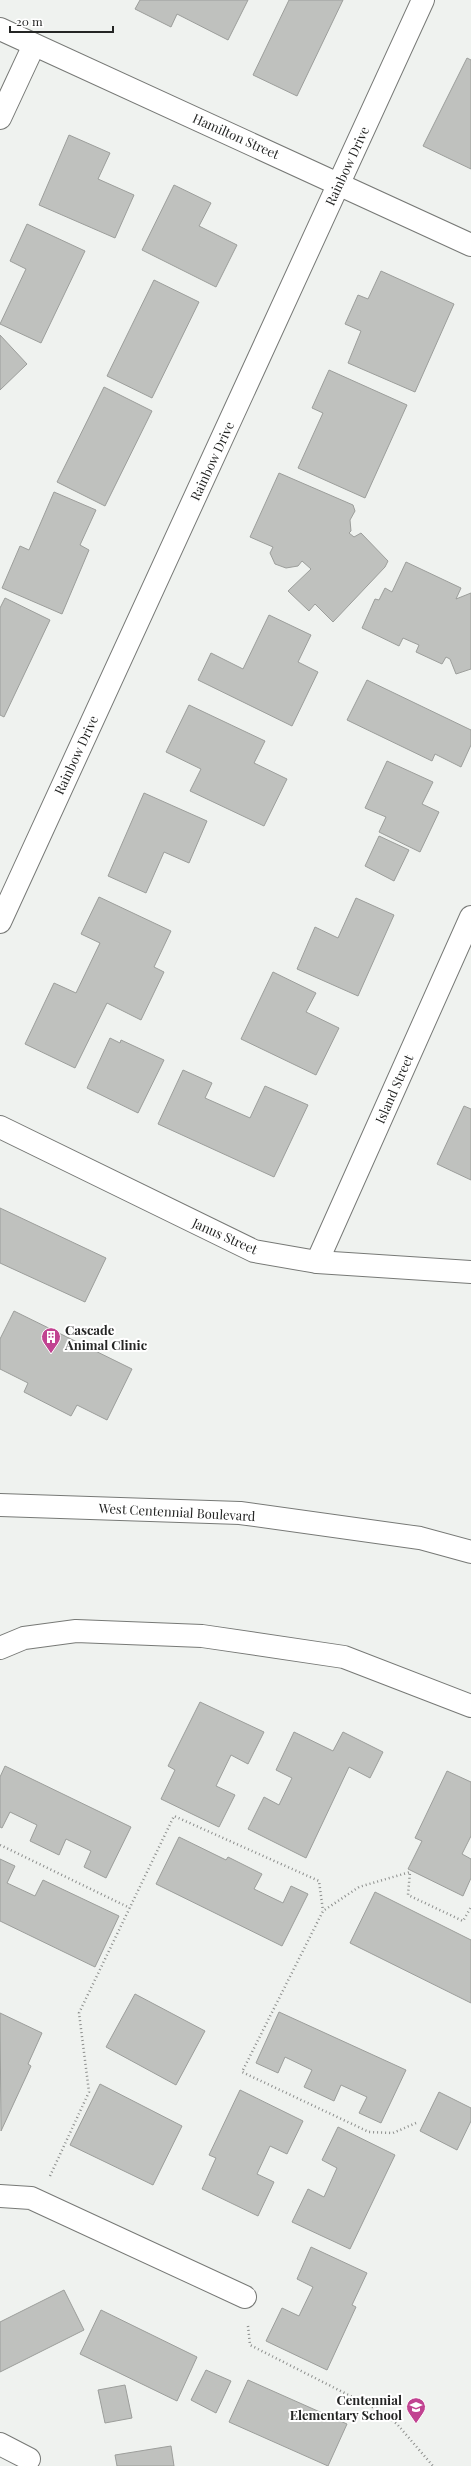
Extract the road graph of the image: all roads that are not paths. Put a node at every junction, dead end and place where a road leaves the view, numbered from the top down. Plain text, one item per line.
1 (423, 0) edge
2 (0, 29) edge
3 (34, 45) junction
4 (0, 118) edge
5 (339, 183) junction
6 (471, 245) edge
7 (7, 890) edge
8 (471, 917) edge
9 (0, 922) edge
10 (0, 1127) edge
11 (317, 1262) junction
12 (471, 1272) edge
13 (0, 1506) edge
14 (471, 1552) edge
15 (0, 1648) edge
16 (471, 1706) edge
17 (0, 2196) edge
18 (245, 2297) road end
19 (0, 2444) edge
20 (29, 2459) dead end

1 - 5 street, Rainbow Drive
2 - 3 street, Hamilton Street
3 - 4 street
3 - 5 street, Hamilton Street
5 - 6 street, Hamilton Street
5 - 7 street, Rainbow Drive
7 - 9 street, Rainbow Drive
8 - 11 street, Island Street
10 - 11 street, Janus Street
11 - 12 street, Janus Street
13 - 14 street, West Centennial Boulevard
15 - 16 street
17 - 18 street
19 - 20 street

